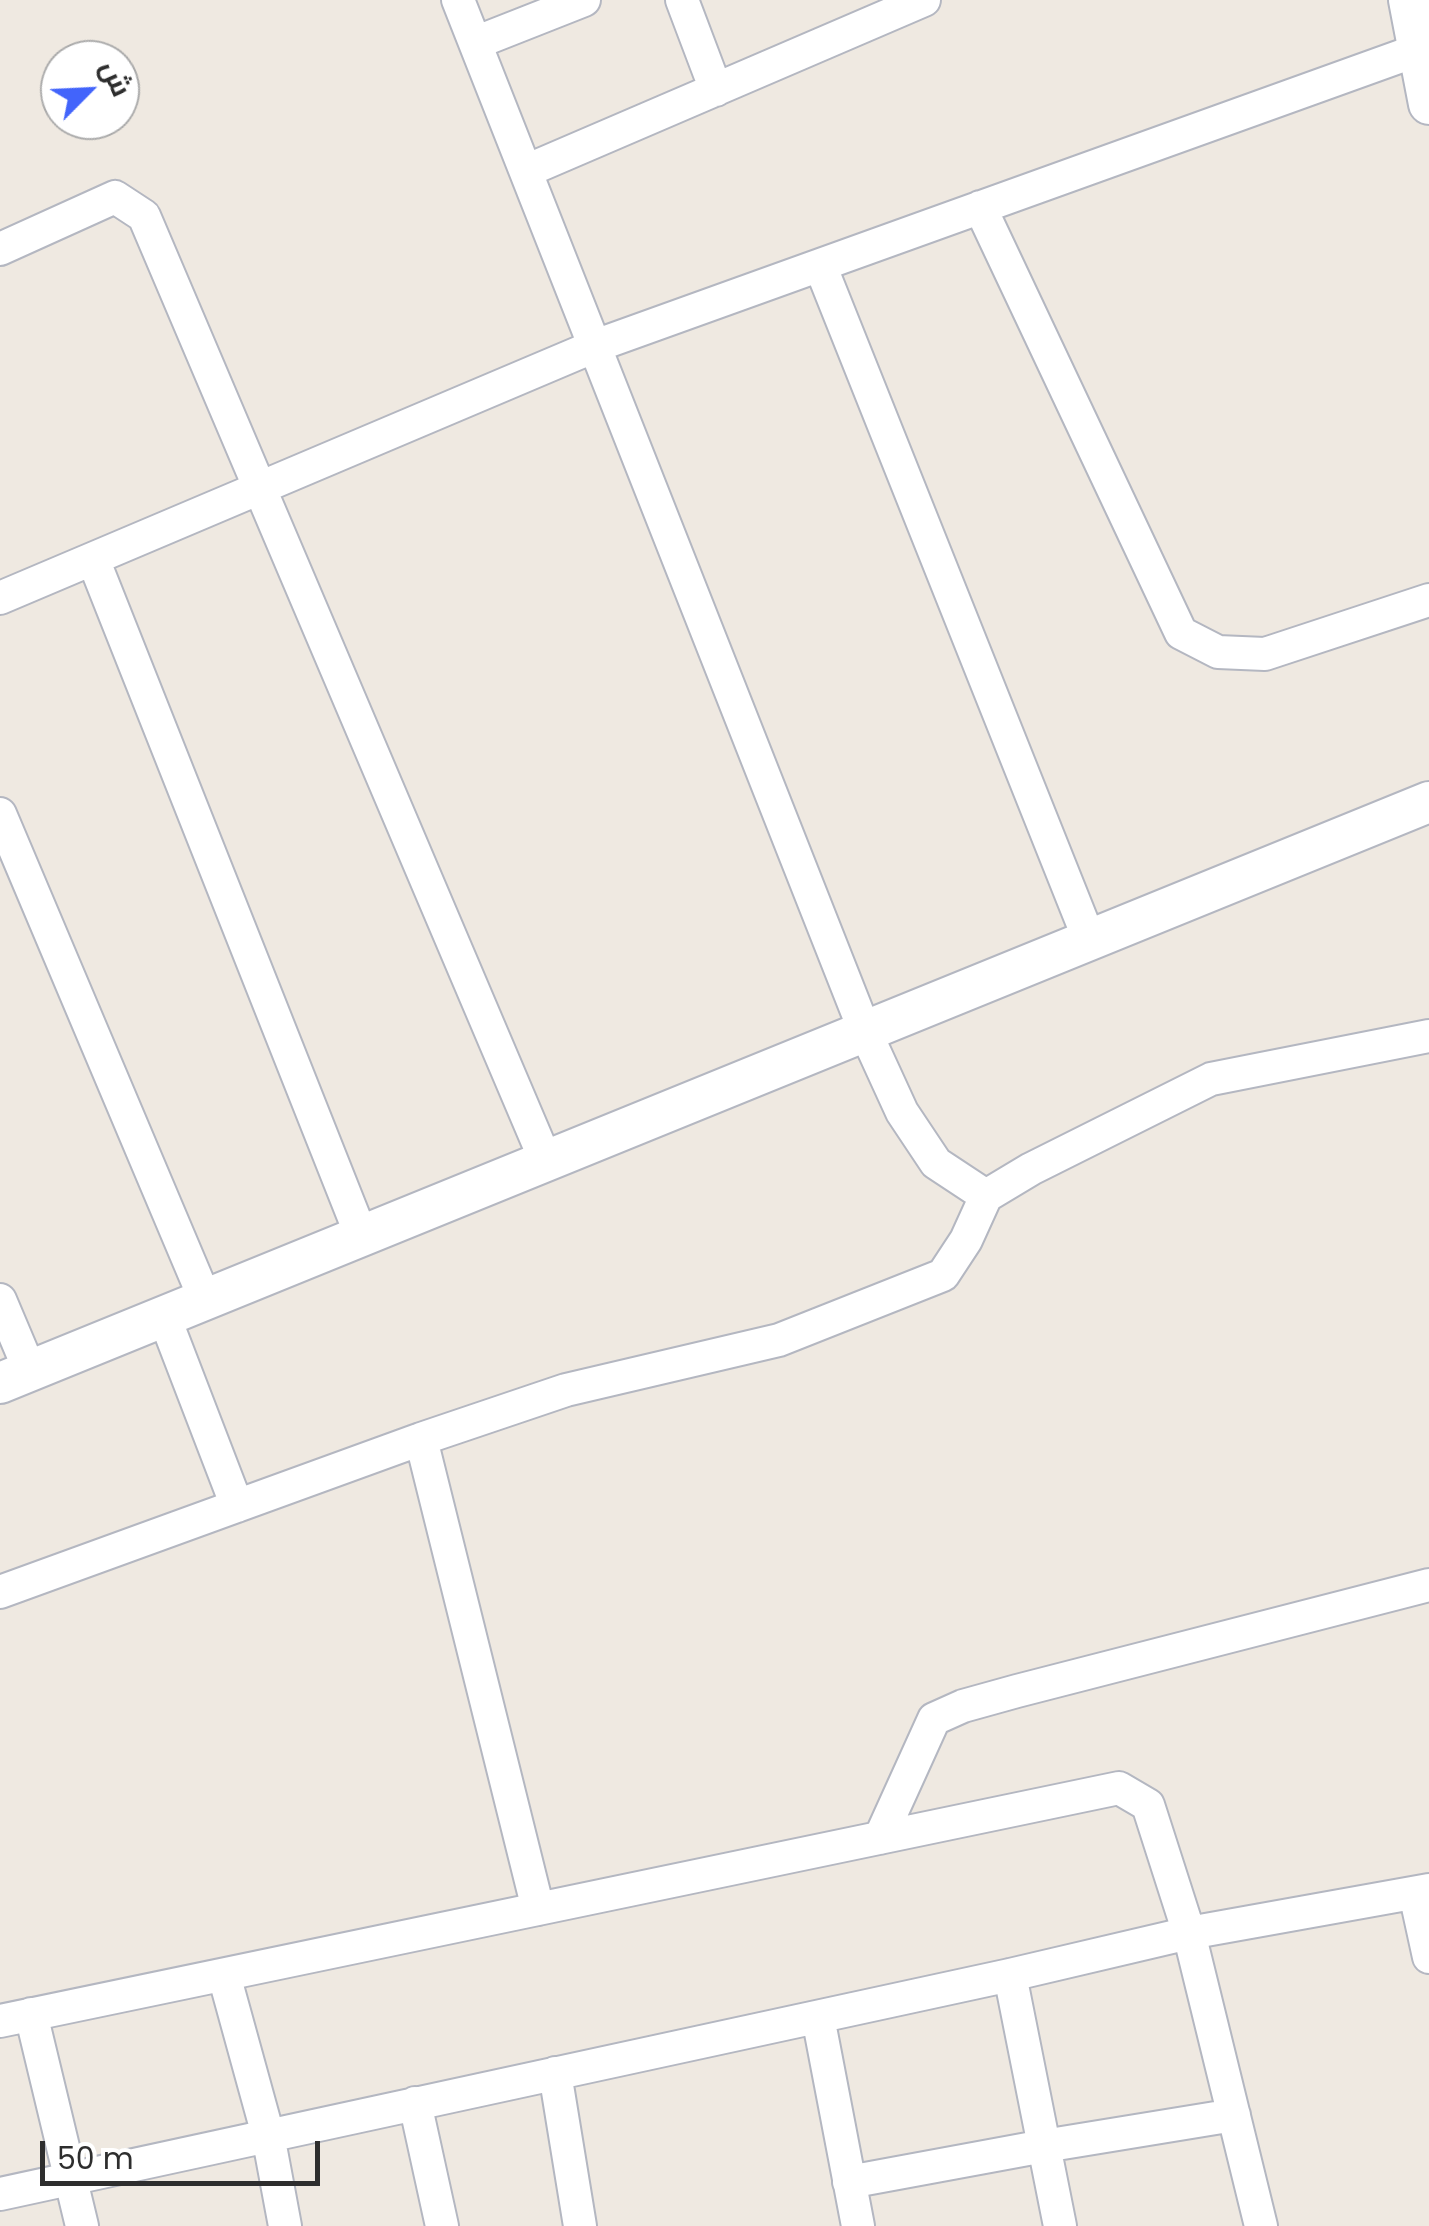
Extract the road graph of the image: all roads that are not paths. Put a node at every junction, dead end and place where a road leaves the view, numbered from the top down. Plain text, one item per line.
1 (458, 0) edge
2 (584, 0) edge
3 (682, 0) edge
4 (924, 0) edge
5 (1409, 0) edge
6 (475, 44) junction
7 (1424, 47) edge
8 (716, 90) junction
9 (1429, 104) edge
10 (526, 171) junction
11 (980, 208) junction
12 (0, 249) edge
13 (820, 266) junction
14 (595, 346) junction
15 (262, 488) junction
16 (93, 559) junction
17 (0, 598) edge
18 (1429, 600) edge
19 (1429, 802) edge
20 (0, 814) edge
21 (1089, 939) junction
22 (864, 1029) junction
23 (1429, 1036) edge
24 (546, 1159) junction
25 (986, 1196) junction
26 (361, 1235) junction
27 (205, 1298) junction
28 (0, 1300) edge
29 (164, 1316) junction
30 (15, 1377) edge
31 (420, 1439) junction
32 (237, 1506) junction
33 (1429, 1584) edge
34 (0, 1592) edge
35 (880, 1838) junction
36 (1422, 1892) edge
37 (538, 1909) junction
38 (1189, 1933) junction
39 (1429, 1957) edge
40 (224, 1974) junction
41 (1010, 1975) junction
42 (818, 2017) junction
43 (16, 2018) edge
44 (556, 2073) junction
45 (415, 2103) junction
46 (1234, 2116) junction
47 (268, 2134) junction
48 (1044, 2146) junction
49 (72, 2178) junction
50 (849, 2182) junction
51 (0, 2194) edge
52 (82, 2226) edge
53 (285, 2226) edge
54 (442, 2226) edge
55 (580, 2226) edge
56 (858, 2226) edge
57 (1060, 2226) edge
58 (1261, 2226) edge

1 - 6 street
2 - 6 street
3 - 8 street
4 - 8 street
5 - 7 street
6 - 10 street
7 - 9 street
7 - 11 street
8 - 10 street
10 - 14 street
11 - 13 street
11 - 18 street
12 - 15 street
13 - 14 street
13 - 21 street
14 - 15 street
14 - 22 street
15 - 16 street
15 - 24 street
16 - 17 street
16 - 26 street
19 - 21 street
20 - 27 street
21 - 22 street
22 - 24 street
22 - 25 street
23 - 25 street
24 - 26 street
25 - 31 street
26 - 27 street
27 - 29 street
28 - 30 street
29 - 30 street
29 - 32 street
31 - 32 street
31 - 37 street
32 - 34 street
33 - 35 street
35 - 37 street
35 - 38 street
36 - 38 street
36 - 39 street
37 - 40 street
38 - 41 street
38 - 46 street
40 - 43 street
40 - 47 street
41 - 42 street
41 - 48 street
42 - 44 street
42 - 50 street
43 - 49 street
44 - 45 street
44 - 55 street
45 - 47 street
45 - 54 street
46 - 48 street
46 - 58 street
47 - 49 street
47 - 53 street
48 - 50 street
48 - 57 street
49 - 51 street
49 - 52 street
50 - 56 street

